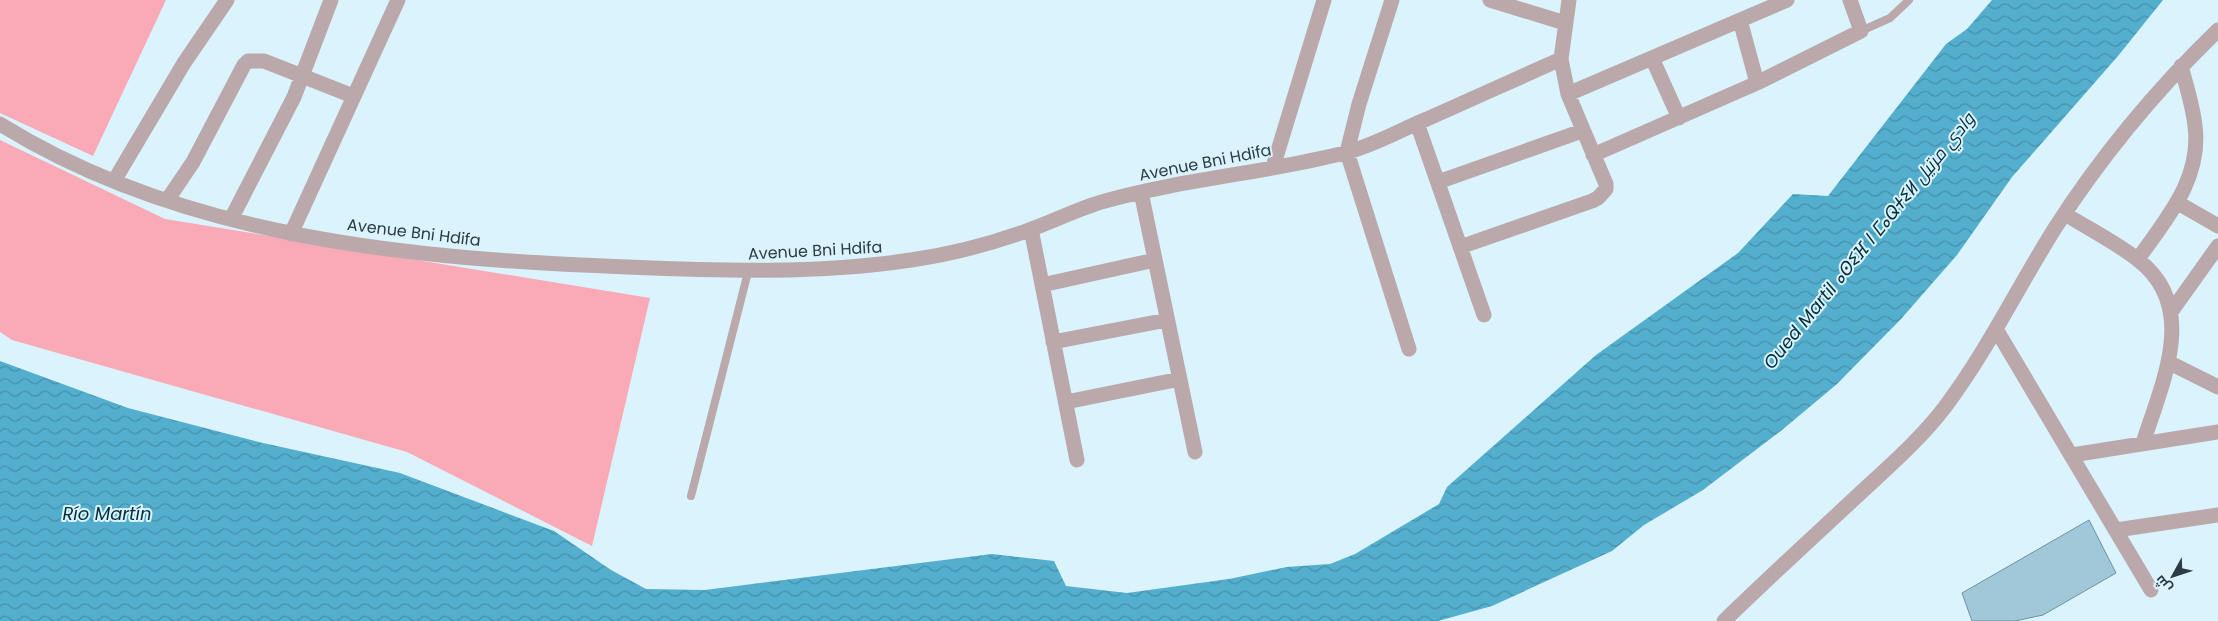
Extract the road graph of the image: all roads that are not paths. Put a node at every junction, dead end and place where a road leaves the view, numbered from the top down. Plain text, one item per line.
1 (227, 0) edge
2 (331, 0) edge
3 (398, 0) edge
4 (1324, 0) edge
5 (1392, 0) edge
6 (1490, 0) edge
7 (1569, 0) edge
8 (1787, 0) edge
9 (1850, 0) edge
10 (1909, 0) edge
11 (1740, 20) junction
12 (1565, 23) junction
13 (2218, 30) edge
14 (1861, 31) junction
15 (1652, 58) junction
16 (1561, 59) junction
17 (2181, 66) junction
18 (302, 75) junction
19 (1757, 84) junction
20 (1568, 94) junction
21 (353, 96) junction
22 (1679, 118) junction
23 (1417, 123) junction
24 (0, 124) edge
25 (1582, 132) junction
26 (1348, 152) junction
27 (1593, 155) junction
28 (1273, 167) junction
29 (114, 181) junction
30 (1438, 182) junction
31 (1141, 192) junction
32 (168, 199) junction
33 (2178, 203) junction
34 (2065, 214) junction
35 (231, 219) junction
36 (2218, 226) edge
37 (1031, 230) junction
38 (291, 234) junction
39 (2218, 246) edge
40 (1460, 247) junction
41 (2138, 259) junction
42 (1155, 260) junction
43 (748, 272) junction
44 (1042, 285) junction
45 (2171, 312) junction
46 (1484, 315) dead end
47 (1168, 320) junction
48 (1996, 328) junction
49 (1054, 342) junction
50 (1409, 349) dead end
51 (2168, 362) junction
52 (1180, 380) junction
53 (2218, 387) edge
54 (1066, 402) junction
55 (2218, 432) edge
56 (2143, 443) junction
57 (1195, 452) dead end
58 (2072, 455) junction
59 (1078, 460) dead end
60 (691, 496) dead end
61 (2218, 515) edge
62 (2116, 530) junction
63 (2151, 590) dead end
64 (1724, 621) edge

1 - 29 street
2 - 18 street
3 - 21 street
4 - 28 street
5 - 26 street
6 - 12 street
7 - 12 street
8 - 11 street
9 - 14 street
10 - 14 lane
11 - 15 street
11 - 19 street
12 - 16 street
13 - 17 street
14 - 19 street
15 - 20 street
15 - 22 street
16 - 20 street
16 - 23 street, Avenue Bni Hdifa
17 - 33 street
17 - 34 street
18 - 21 street
18 - 32 street
18 - 35 street
19 - 22 street
20 - 25 street
21 - 38 street
22 - 27 street
23 - 26 street, Avenue Bni Hdifa
23 - 30 street
24 - 29 street, Avenue Bni Hdifa
25 - 27 street
25 - 30 street
26 - 28 street, Avenue Bni Hdifa
26 - 50 street
27 - 40 street
28 - 31 street, Avenue Bni Hdifa
29 - 32 street, Avenue Bni Hdifa
30 - 40 street
31 - 37 street, Avenue Bni Hdifa
31 - 42 street
32 - 35 street, Avenue Bni Hdifa
33 - 36 street
33 - 41 street
34 - 41 street
34 - 48 street
35 - 38 street, Avenue Bni Hdifa
37 - 43 street, Avenue Bni Hdifa
37 - 44 street
38 - 43 street, Avenue Bni Hdifa
39 - 45 street
40 - 46 street
41 - 45 street
42 - 44 street
42 - 47 street
43 - 60 lane
44 - 49 street
45 - 51 street
47 - 49 street
47 - 52 street
48 - 58 street
48 - 64 street
49 - 54 street
51 - 53 street
51 - 56 street
52 - 54 street
52 - 57 street
54 - 59 street
55 - 56 street
56 - 58 street
58 - 62 street
61 - 62 street
62 - 63 street

